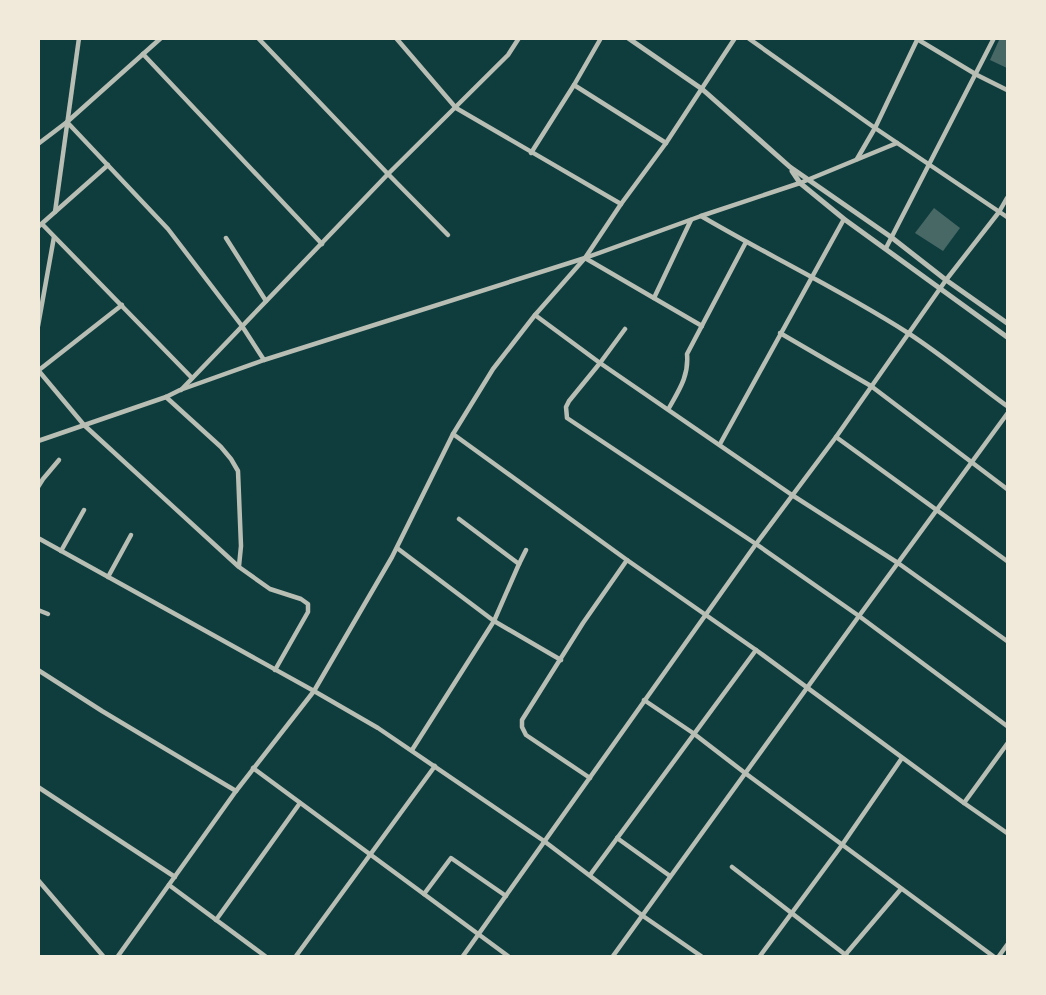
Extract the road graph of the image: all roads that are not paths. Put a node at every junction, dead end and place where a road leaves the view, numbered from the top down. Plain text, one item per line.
1 (79, 38) edge
2 (161, 38) edge
3 (258, 38) edge
4 (396, 38) edge
5 (519, 38) edge
6 (601, 38) edge
7 (628, 38) edge
8 (735, 38) edge
9 (748, 38) edge
10 (994, 38) edge
11 (917, 39) edge
12 (143, 54) junction
13 (977, 75) junction
14 (574, 85) junction
15 (702, 89) junction
16 (1007, 90) edge
17 (456, 108) junction
18 (66, 122) junction
19 (875, 128) junction
20 (666, 143) junction
21 (38, 144) edge
22 (897, 144) junction
23 (531, 153) junction
24 (857, 159) junction
25 (108, 165) junction
26 (930, 165) junction
27 (790, 167) junction
28 (388, 174) junction
29 (808, 180) junction
30 (800, 183) junction
31 (1007, 198) edge
32 (621, 204) junction
33 (55, 212) junction
34 (999, 212) junction
35 (701, 216) junction
36 (1007, 217) edge
37 (692, 219) junction
38 (844, 219) junction
39 (40, 225) edge
40 (448, 235) dead end
41 (54, 236) junction
42 (891, 237) junction
43 (226, 238) dead end
44 (746, 243) junction
45 (322, 244) junction
46 (886, 248) junction
47 (585, 257) junction
48 (811, 276) junction
49 (946, 280) junction
50 (941, 289) junction
51 (654, 298) junction
52 (266, 301) junction
53 (122, 304) junction
54 (535, 315) junction
55 (1007, 323) edge
56 (38, 326) edge
57 (242, 326) junction
58 (702, 327) junction
59 (625, 329) dead end
60 (780, 333) junction
61 (909, 333) junction
62 (1007, 337) edge
63 (264, 360) junction
64 (600, 363) junction
65 (39, 370) edge
66 (192, 378) junction
67 (872, 386) junction
68 (180, 390) junction
69 (166, 397) junction
70 (1007, 406) edge
71 (669, 408) junction
72 (1007, 414) edge
73 (85, 425) junction
74 (453, 434) junction
75 (835, 437) junction
76 (39, 441) edge
77 (720, 444) junction
78 (60, 460) dead end
79 (972, 463) junction
80 (38, 487) edge
81 (1007, 489) edge
82 (792, 495) junction
83 (84, 510) dead end
84 (937, 510) junction
85 (458, 519) dead end
86 (131, 535) dead end
87 (38, 538) edge
88 (756, 544) junction
89 (397, 548) junction
90 (526, 550) dead end
91 (61, 551) junction
92 (626, 560) junction
93 (1007, 561) edge
94 (898, 563) junction
95 (519, 564) junction
96 (239, 567) junction
97 (108, 577) junction
98 (38, 610) edge
99 (48, 614) dead end
100 (705, 616) junction
101 (859, 616) junction
102 (494, 621) junction
103 (1007, 641) edge
104 (756, 650) junction
105 (561, 660) junction
106 (38, 670) edge
107 (275, 670) junction
108 (807, 688) junction
109 (314, 691) junction
110 (645, 701) junction
111 (1007, 726) edge
112 (693, 733) junction
113 (1007, 744) edge
114 (412, 750) junction
115 (902, 758) junction
116 (435, 766) junction
117 (253, 768) junction
118 (745, 773) junction
119 (590, 778) junction
120 (38, 787) edge
121 (236, 791) junction
122 (300, 803) junction
123 (964, 803) junction
124 (1007, 833) edge
125 (617, 838) junction
126 (544, 841) junction
127 (842, 845) junction
128 (370, 854) junction
129 (732, 867) dead end
130 (590, 875) junction
131 (670, 876) junction
132 (175, 877) junction
133 (38, 880) edge
134 (169, 885) junction
135 (901, 889) junction
136 (424, 894) junction
137 (506, 897) junction
138 (792, 913) junction
139 (643, 916) junction
140 (216, 920) junction
141 (479, 935) junction
142 (1007, 945) edge
143 (846, 956) edge
144 (103, 957) edge
145 (118, 957) edge
146 (265, 957) edge
147 (296, 957) edge
148 (463, 957) edge
149 (508, 957) edge
150 (613, 957) edge
151 (701, 957) edge
152 (760, 957) edge
153 (993, 957) edge
154 (999, 957) edge

1 - 18 street
2 - 12 street
3 - 28 street
4 - 17 street
5 - 17 street
6 - 14 street
7 - 15 street
8 - 15 street
9 - 19 street
10 - 13 street
11 - 13 street
11 - 19 street
12 - 18 street
12 - 45 street
13 - 16 street
13 - 26 street
14 - 20 street
14 - 23 street
15 - 20 street
15 - 27 street
17 - 23 street
17 - 28 street
18 - 21 street
18 - 25 street
18 - 33 street
19 - 22 street
19 - 24 street
20 - 32 street
22 - 24 street
22 - 26 street
23 - 32 street
24 - 29 street
25 - 33 street
25 - 57 street
26 - 34 street
26 - 42 street
27 - 29 street
27 - 30 street
28 - 40 street
28 - 45 street
29 - 30 street
29 - 42 street
30 - 35 street
30 - 38 street
31 - 34 street
32 - 47 street
33 - 39 street
34 - 36 street
34 - 49 street
35 - 37 street
35 - 44 street
37 - 47 street
37 - 51 street
38 - 46 street
38 - 48 street
39 - 41 street
41 - 53 street
41 - 56 street
42 - 46 street
42 - 49 street
43 - 52 street
44 - 48 street
44 - 58 street
45 - 52 street
46 - 50 street
47 - 51 street
47 - 54 street
47 - 63 street
48 - 60 street
48 - 61 street
49 - 50 street
49 - 55 street
50 - 61 street
50 - 62 street
51 - 58 street
52 - 57 street
53 - 65 street
53 - 66 street
54 - 64 street
54 - 74 street
57 - 63 street
57 - 66 street
58 - 71 street
59 - 64 street
60 - 67 street
60 - 77 street
61 - 67 street
61 - 70 street
63 - 68 street
64 - 71 street
64 - 88 street
65 - 73 street
66 - 68 street
67 - 75 street
67 - 79 street
68 - 69 street
69 - 73 street
69 - 96 street
71 - 77 street
72 - 79 street
73 - 76 street
73 - 96 street
74 - 89 street
74 - 92 street
75 - 82 street
75 - 84 street
77 - 82 street
78 - 80 street
79 - 81 street
79 - 84 street
82 - 88 street
82 - 94 street
83 - 91 street
84 - 93 street
84 - 94 street
85 - 95 street
86 - 97 street
87 - 91 street
88 - 100 street
88 - 101 street
89 - 102 street
89 - 109 street
90 - 95 street
91 - 97 street
92 - 100 street
92 - 105 street
94 - 101 street
94 - 103 street
95 - 102 street
96 - 107 street
97 - 107 street
98 - 99 street
100 - 104 street
100 - 110 street
101 - 108 street
101 - 111 street
102 - 105 street
102 - 114 street
104 - 108 street
104 - 112 street
105 - 119 street
106 - 121 street
107 - 109 street
108 - 115 street
108 - 118 street
109 - 114 street
109 - 117 street
110 - 112 street
110 - 119 street
112 - 118 street
112 - 125 street
113 - 123 street
114 - 116 street
115 - 123 street
115 - 127 street
116 - 126 street
116 - 128 street
117 - 121 street
117 - 122 street
118 - 127 street
118 - 131 street
119 - 126 street
120 - 132 street
121 - 132 street
122 - 128 street
122 - 140 street
123 - 124 street
125 - 130 street
125 - 131 street
126 - 130 street
126 - 137 street
127 - 135 street
127 - 138 street
128 - 136 street
128 - 147 street
129 - 138 street
130 - 139 street
131 - 139 street
132 - 134 street
133 - 144 street
134 - 140 street
134 - 145 street
135 - 143 street
135 - 153 street
136 - 137 street
136 - 141 street
137 - 141 street
138 - 143 street
138 - 152 street
139 - 150 street
139 - 151 street
140 - 146 street
141 - 148 street
141 - 149 street
142 - 154 street

